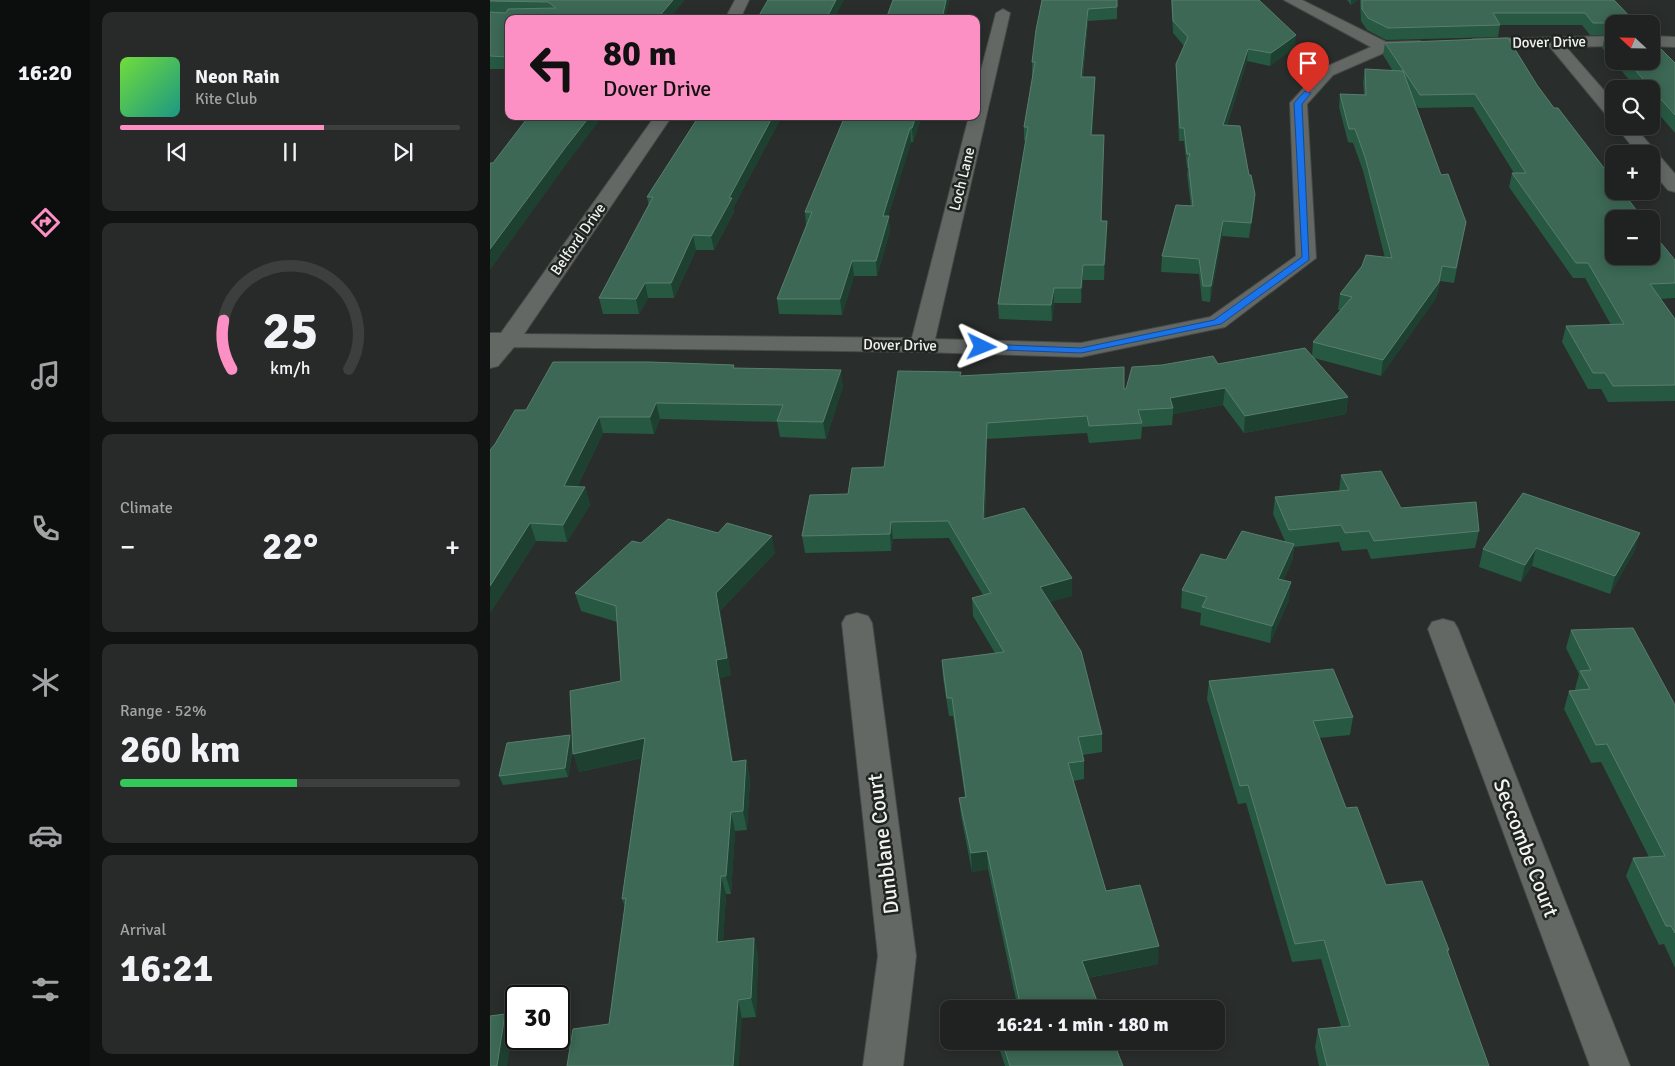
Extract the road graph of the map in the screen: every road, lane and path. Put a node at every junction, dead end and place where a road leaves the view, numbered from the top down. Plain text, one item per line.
1 (742, 0) edge
2 (1290, 0) edge
3 (1003, 13) dead end
4 (734, 15) edge
5 (1605, 41) edge
6 (1660, 41) edge
7 (1554, 42) junction
8 (1675, 42) edge
9 (1459, 45) edge
10 (1440, 46) edge
11 (1383, 48) junction
12 (1605, 102) edge
13 (980, 107) edge
14 (661, 120) edge
15 (977, 120) edge
16 (1632, 135) edge
17 (1641, 145) edge
18 (1660, 168) edge
19 (1675, 186) edge
20 (499, 340) edge
21 (922, 345) junction
22 (490, 361) edge
23 (857, 623) dead end
24 (1443, 629) dead end
25 (883, 1066) edge
26 (1610, 1066) edge

1 - 4 street
2 - 11 street
3 - 13 street, Loch Lane
5 - 7 street, Dover Drive
6 - 8 street
7 - 9 street, Dover Drive
7 - 12 street
10 - 11 street, Dover Drive
11 - 21 street, Dover Drive
14 - 20 street, Belford Drive
15 - 21 street, Loch Lane
16 - 17 street
18 - 19 street
20 - 21 street, Dover Drive
20 - 22 street, Belford Drive
23 - 25 street, Dunblane Court
24 - 26 street, Seccombe Court

